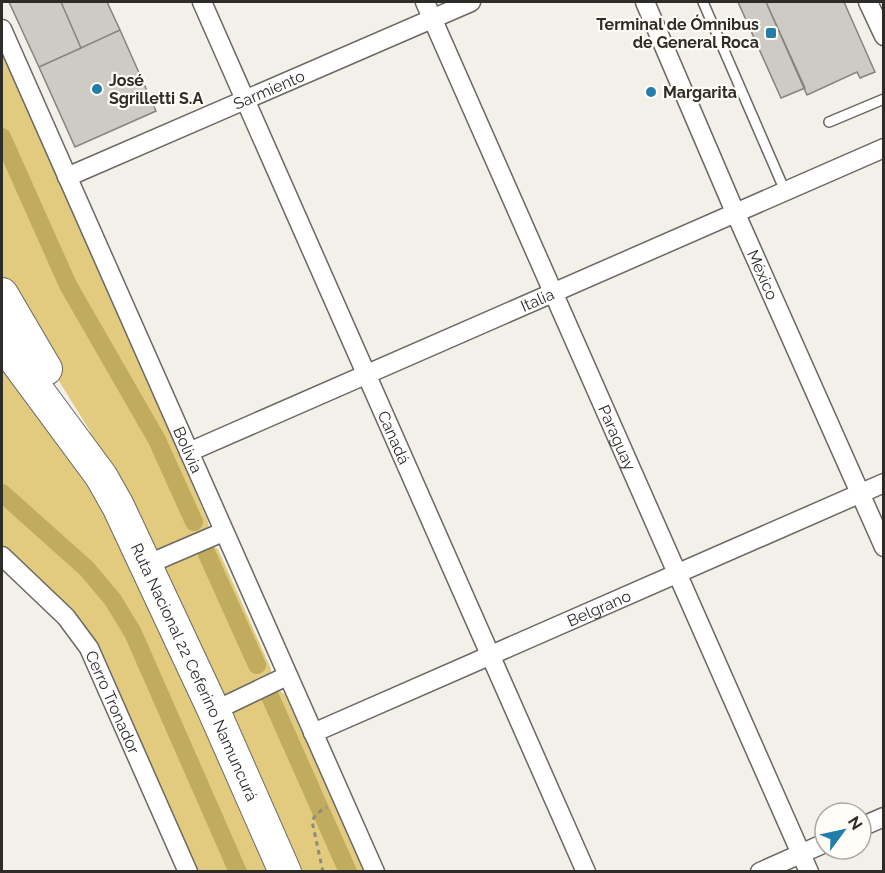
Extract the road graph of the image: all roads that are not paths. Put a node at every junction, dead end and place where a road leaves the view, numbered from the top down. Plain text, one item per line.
1 (202, 2) edge
2 (471, 2) edge
3 (645, 2) edge
4 (703, 2) edge
5 (868, 2) edge
6 (429, 10) edge
7 (2, 29) edge
8 (884, 36) edge
9 (884, 99) edge
10 (246, 100) junction
11 (829, 122) dead end
12 (884, 148) edge
13 (67, 177) junction
14 (785, 191) junction
15 (735, 212) junction
16 (553, 292) junction
17 (2, 294) edge
18 (2, 342) edge
19 (366, 373) junction
20 (189, 452) junction
21 (101, 476) junction
22 (884, 483) edge
23 (860, 494) junction
24 (223, 532) junction
25 (884, 548) edge
26 (2, 556) edge
27 (146, 565) junction
28 (677, 574) junction
29 (491, 656) junction
30 (288, 676) junction
31 (214, 711) junction
32 (313, 734) junction
33 (813, 848) edge
34 (801, 854) junction
35 (188, 872) edge
36 (285, 872) edge
37 (375, 872) edge
38 (586, 872) edge
39 (760, 872) edge
40 (809, 872) edge

1 - 10 street, Canadá
2 - 6 street, Sarmiento
3 - 15 street, México
4 - 14 lane
5 - 8 street
6 - 10 street, Sarmiento
6 - 16 street, Paraguay
7 - 13 street, Bolivia
9 - 11 lane
10 - 13 street, Sarmiento
10 - 19 street, Canadá
12 - 14 street, Italia
13 - 20 street, Bolivia
14 - 15 street, Italia
15 - 16 street, Italia
15 - 23 street, México
16 - 19 street, Italia
16 - 28 street, Paraguay
17 - 21 highway, Ruta Nacional 22 Ceferino Namuncurá
18 - 21 highway, Ruta Nacional 22 Ceferino Namuncurá
19 - 20 street, Italia
19 - 29 street, Canadá
20 - 24 street, Bolivia
21 - 27 highway, Ruta Nacional 22 Ceferino Namuncurá
22 - 23 street, Belgrano
23 - 25 street, México
23 - 28 street, Belgrano
24 - 27 street
24 - 30 street, Bolivia
26 - 35 street, Cerro Tronador
27 - 31 highway, Ruta Nacional 22 Ceferino Namuncurá
28 - 29 street, Belgrano
28 - 34 street, Paraguay
29 - 32 street, Belgrano
29 - 38 street, Canadá
30 - 31 street
30 - 32 street, Bolivia
31 - 36 highway, Ruta Nacional 22 Ceferino Namuncurá
32 - 37 street, Bolivia
33 - 34 street
34 - 39 street
34 - 40 street, Paraguay

